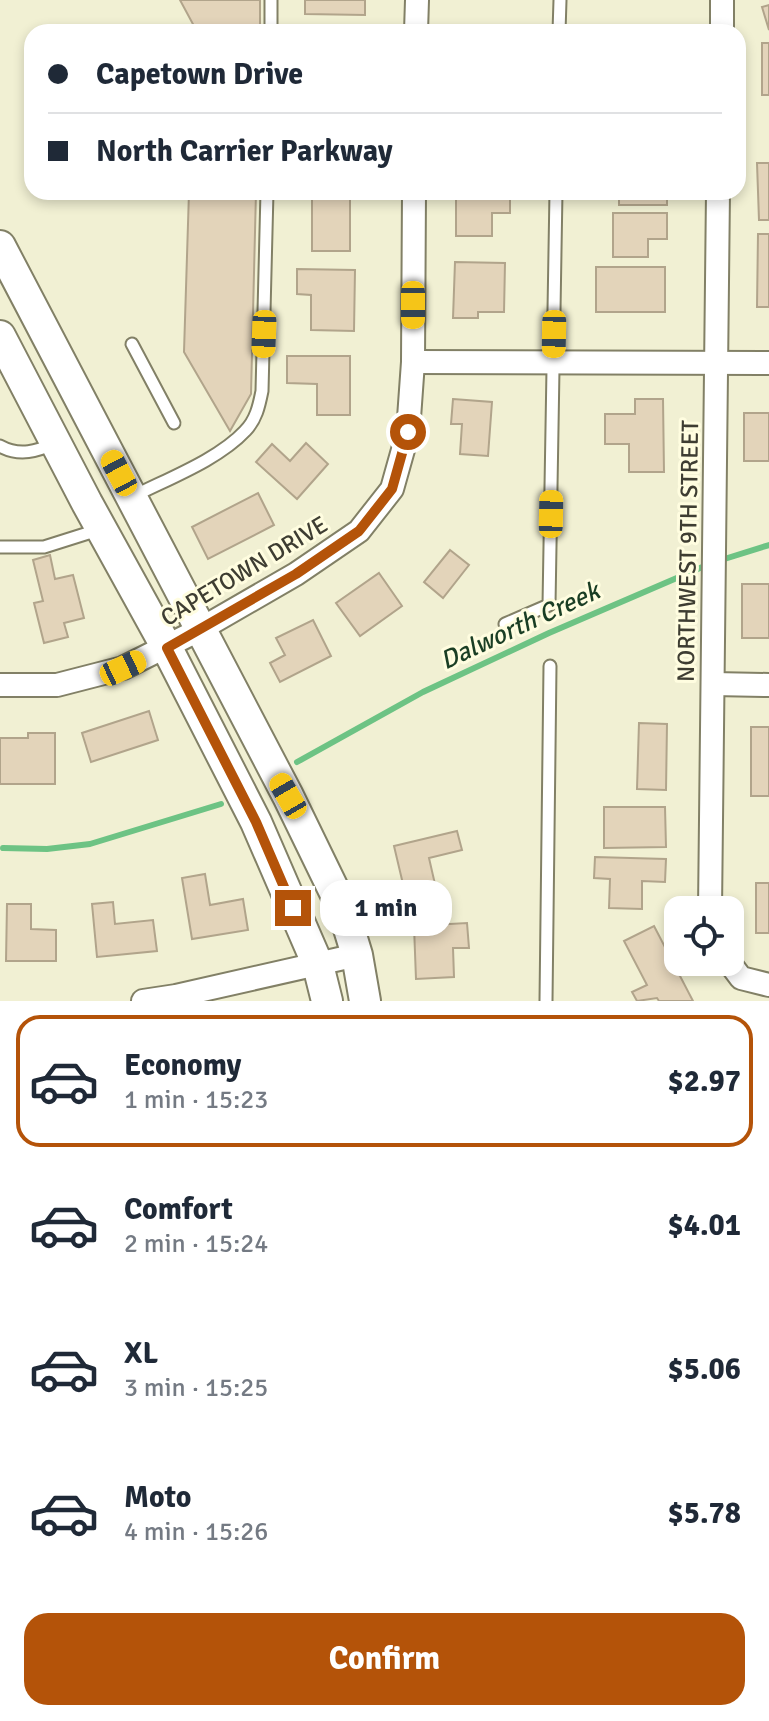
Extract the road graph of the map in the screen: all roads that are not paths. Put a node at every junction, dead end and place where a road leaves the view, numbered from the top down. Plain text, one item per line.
1 (271, 0) edge
2 (417, 0) edge
3 (560, 0) edge
4 (722, 0) edge
5 (271, 24) edge
6 (416, 24) edge
7 (559, 24) edge
8 (722, 24) edge
9 (267, 200) edge
10 (414, 200) edge
11 (556, 200) edge
12 (718, 200) edge
13 (0, 246) edge
14 (0, 336) edge
15 (132, 344) dead end
16 (413, 362) junction
17 (553, 363) junction
18 (769, 363) edge
19 (716, 364) junction
20 (174, 423) dead end
21 (56, 443) junction
22 (0, 446) edge
23 (131, 497) junction
24 (103, 528) junction
25 (0, 547) edge
26 (505, 624) dead end
27 (199, 630) junction
28 (167, 648) junction
29 (550, 666) dead end
30 (713, 684) junction
31 (0, 685) edge
32 (769, 685) edge
33 (710, 896) edge
34 (357, 955) junction
35 (318, 965) junction
36 (740, 976) edge
37 (769, 985) edge
38 (143, 1001) edge
39 (327, 1001) edge
40 (365, 1001) edge
41 (546, 1001) edge

1 - 5 lane
2 - 6 street
3 - 7 lane
4 - 8 street
9 - 23 lane
10 - 16 street, CAPETOWN DRIVE
11 - 17 lane
12 - 19 street, NORTHWEST 9TH STREET
13 - 23 main road
14 - 21 main road
15 - 20 lane
16 - 17 street
16 - 27 street, CAPETOWN DRIVE
17 - 19 street
17 - 26 lane
18 - 19 street
19 - 30 street, NORTHWEST 9TH STREET
21 - 22 lane
21 - 24 main road
23 - 27 main road
24 - 25 lane
24 - 28 main road
27 - 28 street, CAPETOWN DRIVE
27 - 34 main road
28 - 31 street, CAPETOWN DRIVE
28 - 35 main road
29 - 41 lane
30 - 32 street
30 - 33 street, NORTHWEST 9TH STREET
34 - 35 street
34 - 40 main road
35 - 38 street
35 - 39 main road
36 - 37 street

